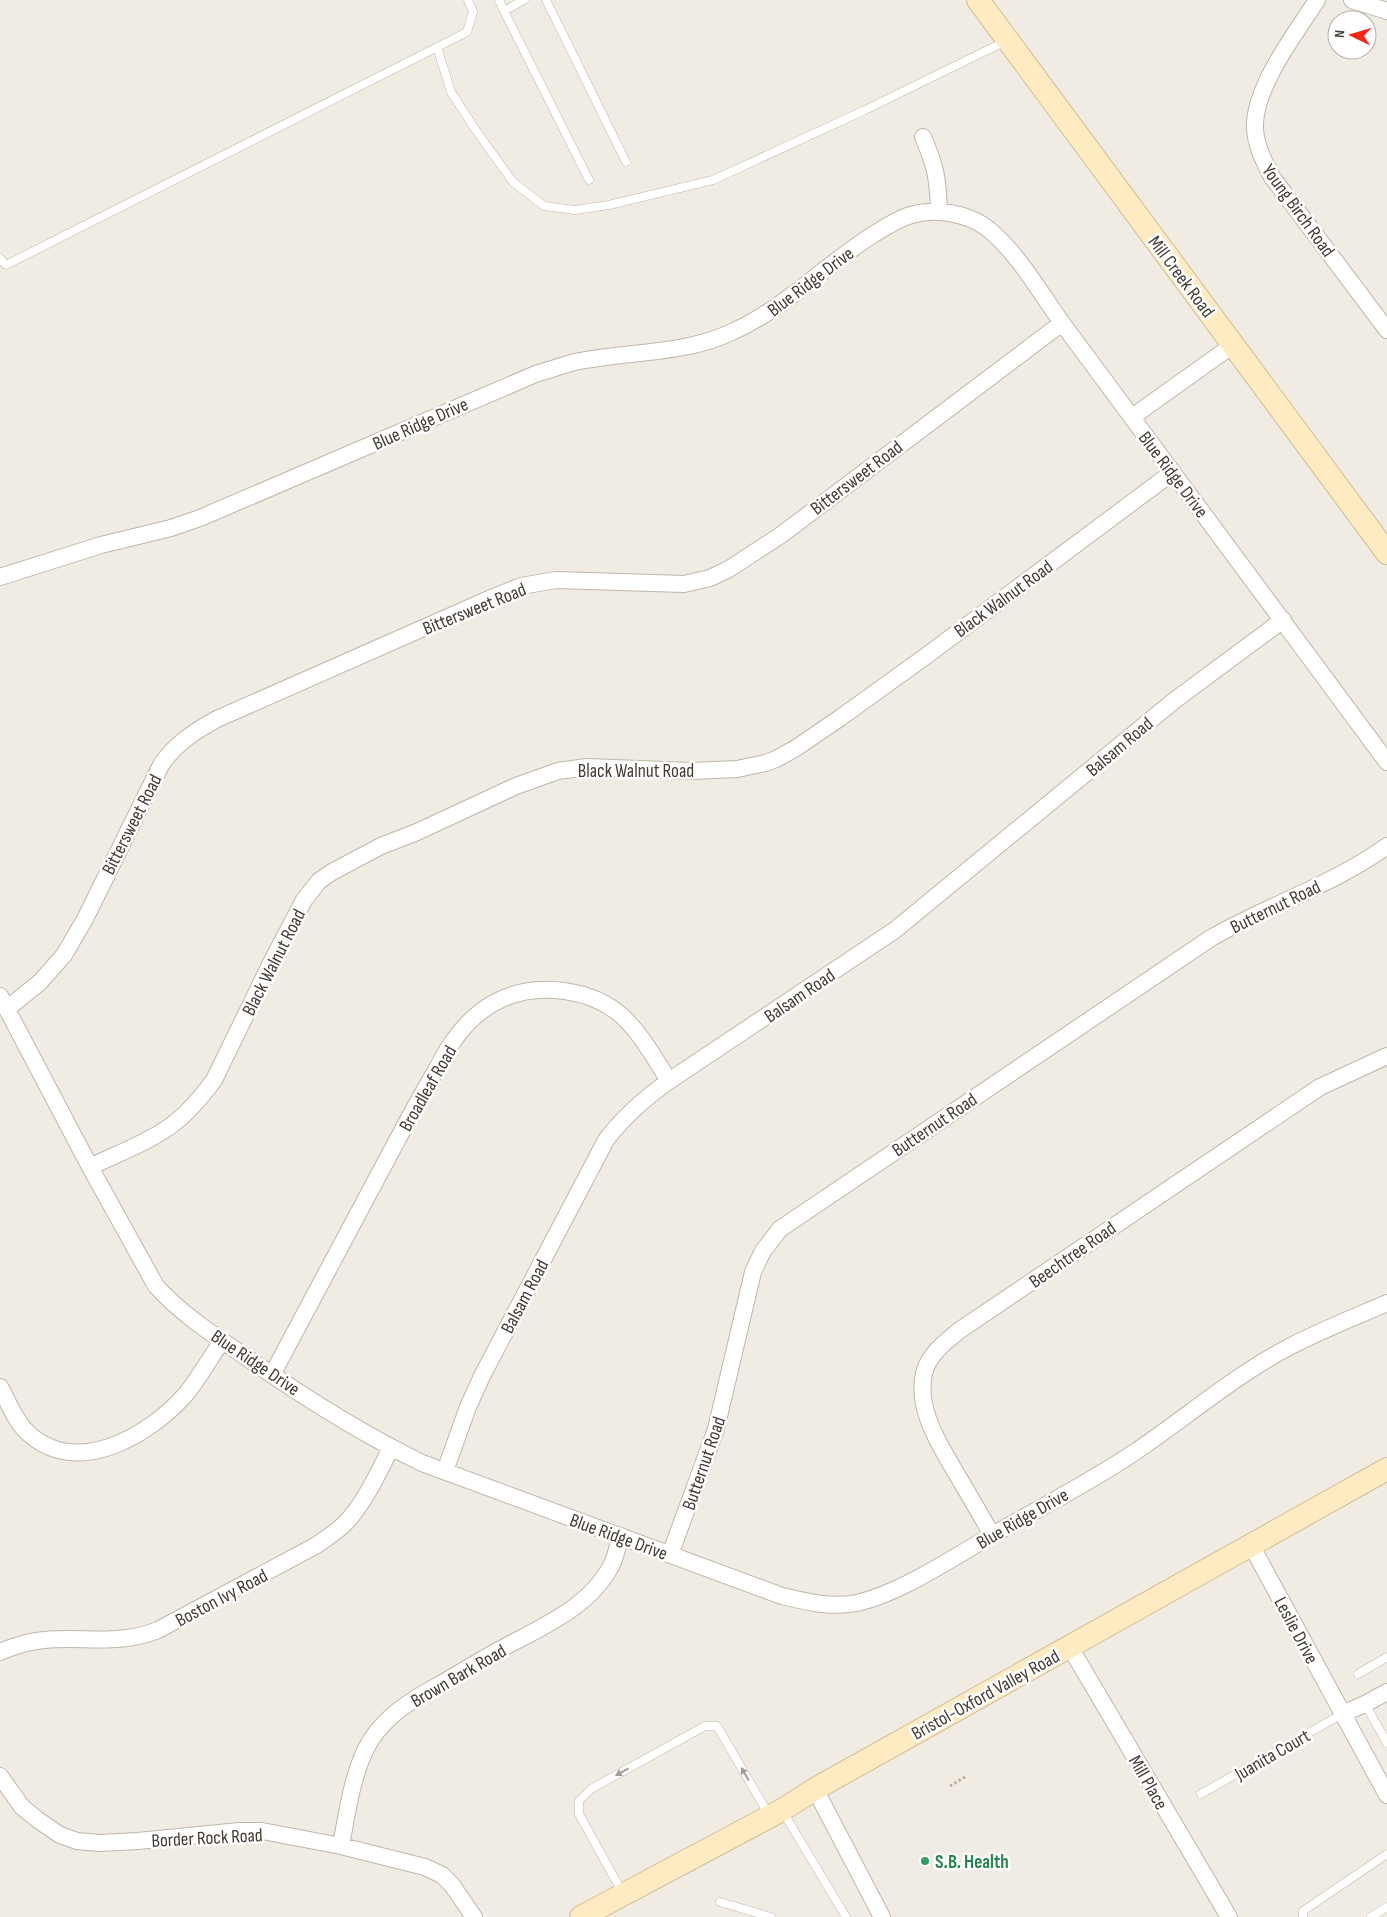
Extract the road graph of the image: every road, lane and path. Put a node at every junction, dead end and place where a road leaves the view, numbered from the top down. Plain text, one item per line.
1 (468, 0) edge
2 (499, 0) edge
3 (524, 0) edge
4 (546, 0) edge
5 (978, 0) edge
6 (1317, 0) edge
7 (1352, 0) edge
8 (1387, 10) edge
9 (504, 11) junction
10 (1008, 40) junction
11 (437, 47) junction
12 (923, 137) dead end
13 (626, 162) dead end
14 (589, 180) dead end
15 (939, 212) junction
16 (0, 258) edge
17 (1062, 323) junction
18 (1387, 330) edge
19 (1233, 345) junction
20 (1132, 417) junction
21 (1172, 472) junction
22 (1387, 552) edge
23 (0, 577) edge
24 (1283, 620) junction
25 (1387, 762) edge
26 (1387, 846) edge
27 (3, 1003) edge
28 (1387, 1056) edge
29 (669, 1081) junction
30 (90, 1167) junction
31 (1387, 1303) edge
32 (222, 1341) junction
33 (272, 1375) junction
34 (0, 1386) edge
35 (391, 1448) junction
36 (1387, 1469) edge
37 (445, 1471) junction
38 (992, 1535) junction
39 (621, 1536) junction
40 (1251, 1545) junction
41 (670, 1555) junction
42 (1070, 1647) junction
43 (0, 1652) edge
44 (1387, 1657) edge
45 (1358, 1674) dead end
46 (1387, 1692) edge
47 (1365, 1704) junction
48 (1342, 1714) junction
49 (1387, 1743) edge
50 (0, 1776) edge
51 (965, 1777) dead end
52 (950, 1786) dead end
53 (815, 1789) junction
54 (1201, 1794) dead end
55 (1387, 1795) edge
56 (776, 1813) junction
57 (341, 1846) junction
58 (1387, 1854) edge
59 (624, 1895) junction
60 (720, 1902) dead end
61 (1387, 1906) edge
62 (474, 1917) edge
63 (581, 1917) edge
64 (771, 1917) edge
65 (846, 1917) edge
66 (882, 1917) edge
67 (1229, 1917) edge
68 (1303, 1917) edge
69 (1370, 1917) edge

1 - 11 lane
2 - 9 lane
3 - 9 lane
4 - 13 lane
5 - 10 main road, Mill Creek Road
6 - 18 street, Young Birch Road
7 - 8 street
9 - 14 lane
10 - 11 lane
10 - 19 main road, Mill Creek Road
11 - 16 lane
12 - 15 street
15 - 17 street, Blue Ridge Drive
15 - 23 street, Blue Ridge Drive
17 - 20 street, Blue Ridge Drive
17 - 27 street, Bittersweet Road
19 - 20 street
19 - 22 main road, Mill Creek Road
20 - 21 street, Blue Ridge Drive
21 - 24 street, Blue Ridge Drive
21 - 30 street, Black Walnut Road
24 - 25 street, Blue Ridge Drive
24 - 29 street, Balsam Road
26 - 41 street, Butternut Road
27 - 30 street, Blue Ridge Drive
28 - 38 street, Beechtree Road
29 - 33 street, Broadleaf Road
29 - 37 street, Balsam Road
30 - 32 street, Blue Ridge Drive
31 - 38 street, Blue Ridge Drive
32 - 33 street, Blue Ridge Drive
32 - 34 street
33 - 35 street, Blue Ridge Drive
35 - 37 street, Blue Ridge Drive
35 - 43 street, Boston Ivy Road
36 - 40 main road, Bristol-Oxford Valley Road
37 - 39 street, Blue Ridge Drive
38 - 41 street, Blue Ridge Drive
39 - 41 street, Blue Ridge Drive
39 - 57 street, Brown Bark Road
40 - 42 main road, Bristol-Oxford Valley Road
40 - 48 street, Leslie Drive
42 - 53 main road, Bristol-Oxford Valley Road
42 - 67 street, Mill Place
44 - 45 lane
46 - 47 street
47 - 48 street
47 - 49 lane
48 - 54 lane, Juanita Court
48 - 55 street, Leslie Drive
50 - 57 street, Border Rock Road
51 - 52 path
53 - 56 main road, Bristol-Oxford Valley Road
53 - 66 street
56 - 59 main road, Bristol-Oxford Valley Road
56 -> 59 lane
56 - 65 lane
57 - 62 street, Border Rock Road
58 - 68 lane
59 - 63 main road, Bristol-Oxford Valley Road
60 - 64 lane
61 - 69 lane

